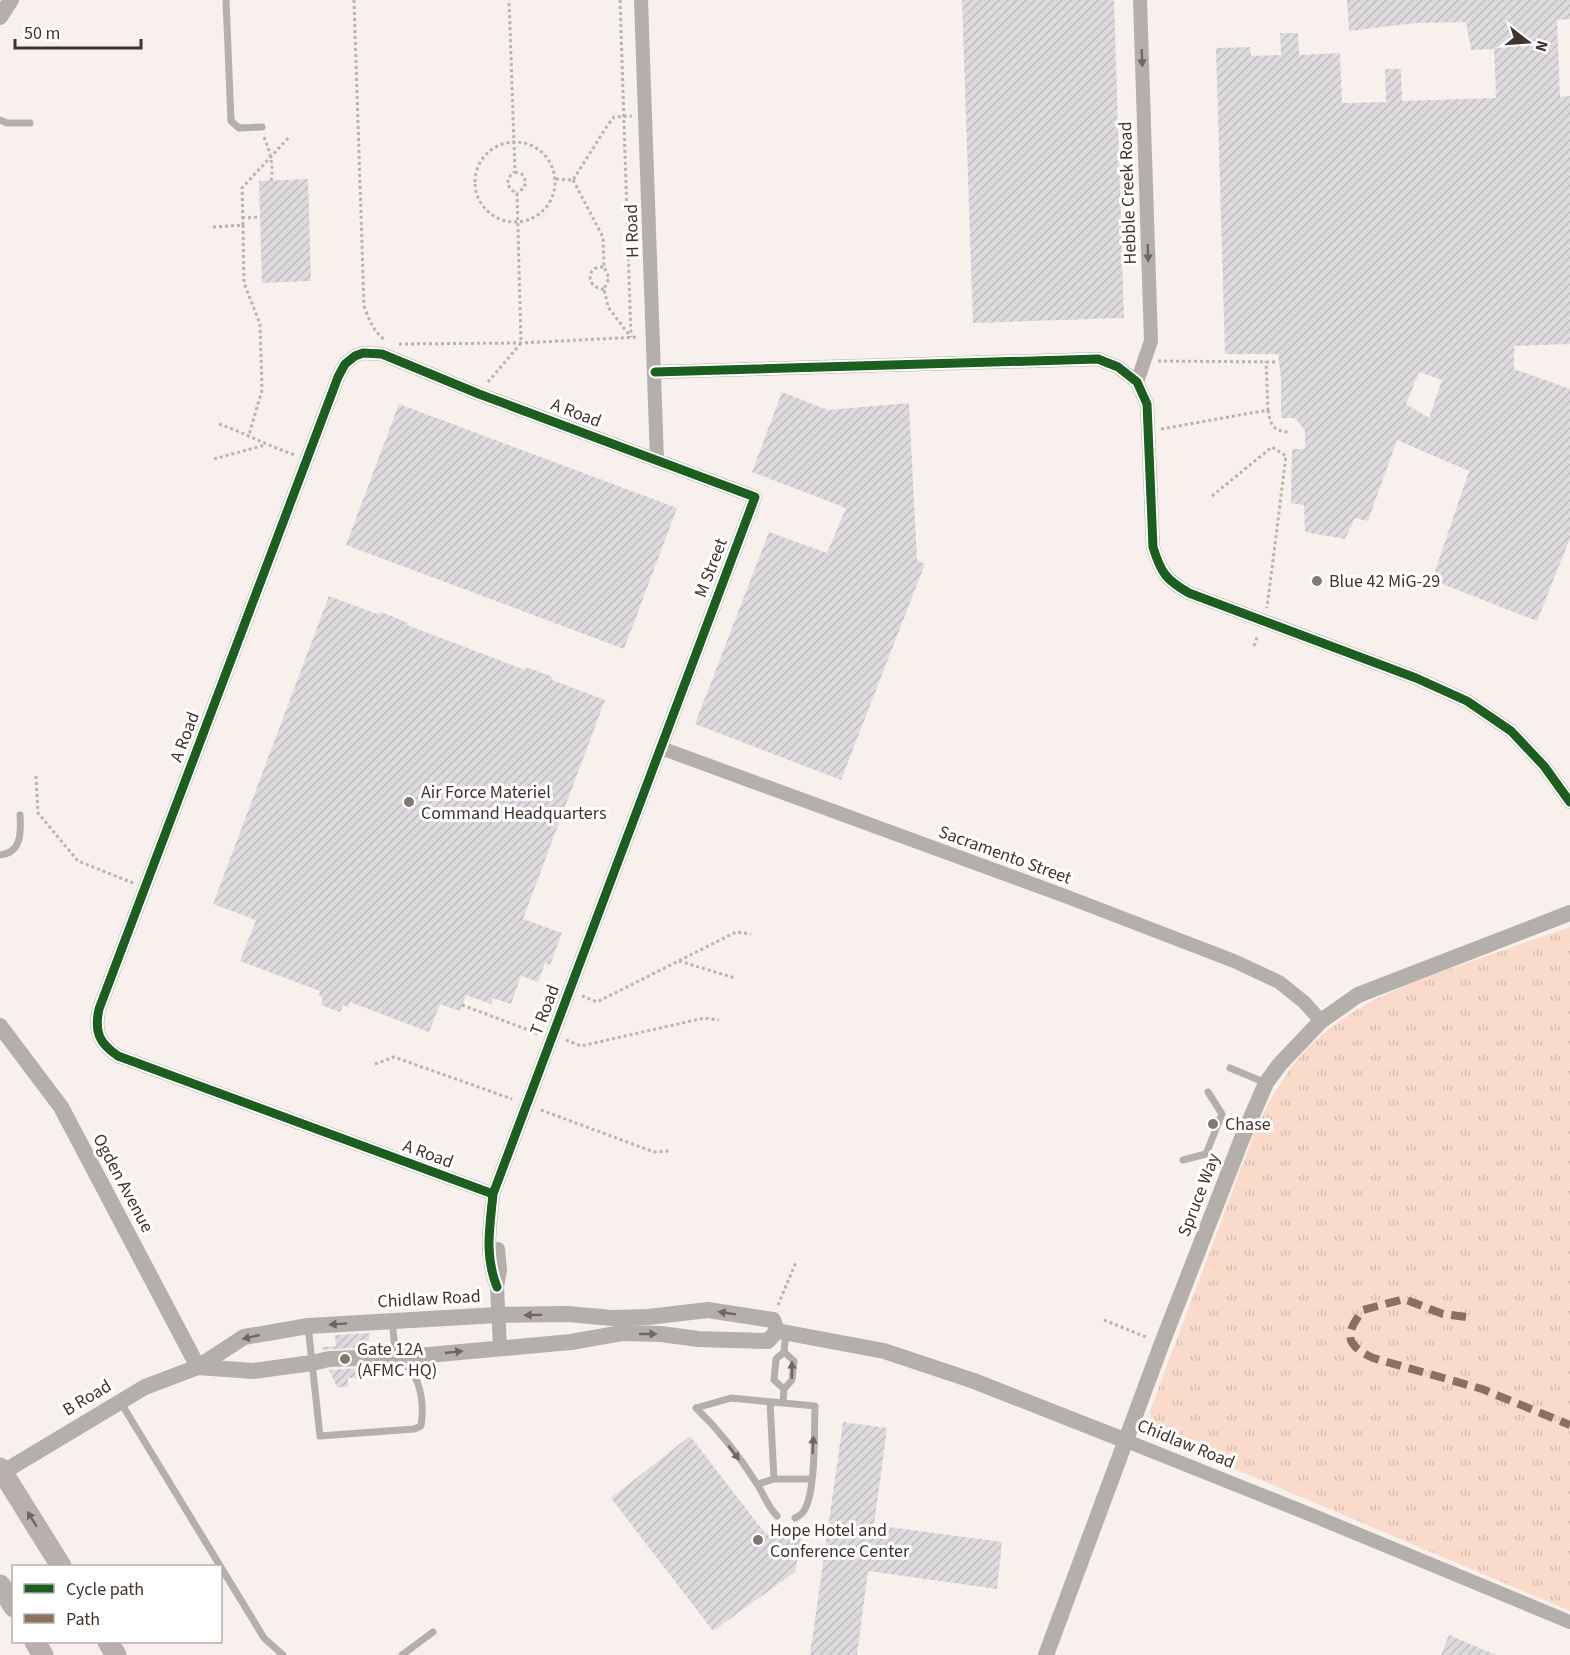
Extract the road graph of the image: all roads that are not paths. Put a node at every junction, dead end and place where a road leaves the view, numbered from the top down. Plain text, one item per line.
1 (11, 0) edge
2 (226, 0) edge
3 (641, 0) edge
4 (1140, 0) edge
5 (0, 17) edge
6 (0, 120) edge
7 (30, 123) dead end
8 (262, 127) dead end
9 (655, 372) junction
10 (1137, 382) junction
11 (657, 461) junction
12 (661, 748) junction
13 (1570, 802) edge
14 (20, 815) dead end
15 (0, 855) edge
16 (1570, 913) edge
17 (1321, 1021) junction
18 (0, 1026) edge
19 (1230, 1068) dead end
20 (1266, 1083) junction
21 (1208, 1092) dead end
22 (1183, 1160) dead end
23 (493, 1194) junction
24 (498, 1316) junction
25 (392, 1320) junction
26 (309, 1326) junction
27 (782, 1332) junction
28 (500, 1347) junction
29 (784, 1352) junction
30 (396, 1357) junction
31 (312, 1363) junction
32 (198, 1367) junction
33 (784, 1389) junction
34 (119, 1401) junction
35 (770, 1402) junction
36 (783, 1403) junction
37 (1125, 1440) junction
38 (1, 1471) edge
39 (774, 1479) junction
40 (811, 1479) junction
41 (758, 1484) junction
42 (777, 1516) dead end
43 (795, 1518) dead end
44 (60, 1565) edge
45 (219, 1565) edge
46 (222, 1569) edge
47 (0, 1586) edge
48 (12, 1604) edge
49 (1570, 1622) edge
50 (433, 1632) dead end
51 (283, 1655) edge
52 (402, 1655) edge
53 (1046, 1655) edge

1 - 5 street
2 - 8 lane
3 - 9 street, H Road
4 -> 10 street, Hebble Creek Road
6 - 7 lane
9 - 10 street
9 - 11 street, H Road
10 - 13 street
11 - 12 street, M Street
11 - 23 street, A Road
12 - 17 street, Sacramento Street
12 - 23 street, T Road
14 - 15 lane
16 - 17 street, Spruce Way
17 - 20 street, Spruce Way
18 - 32 street, Ogden Avenue
19 - 20 lane
20 - 37 street, Spruce Way
21 - 22 lane
23 - 24 street, T Road
24 - 25 street, Chidlaw Road
27 -> 24 street, Chidlaw Road
24 - 28 street, T Road
25 -> 26 street, Chidlaw Road
25 - 30 lane
26 - 31 lane
26 -> 32 street, Chidlaw Road
28 -> 27 street
27 - 29 lane
27 - 37 street, Chidlaw Road
30 -> 28 street
33 -> 29 lane
29 - 33 lane
30 - 31 street
30 - 31 lane
31 - 32 street
32 - 34 street, B Road
33 - 36 lane
34 - 38 street, B Road
34 - 45 lane
35 - 36 lane
35 - 39 lane
35 -> 41 lane
40 -> 36 lane
37 - 49 street, Chidlaw Road
37 - 53 street, Spruce Way
44 -> 38 main road
39 - 40 lane
39 - 41 lane
40 - 43 lane
41 - 42 lane
46 - 51 lane
47 - 48 main road
50 - 52 lane

